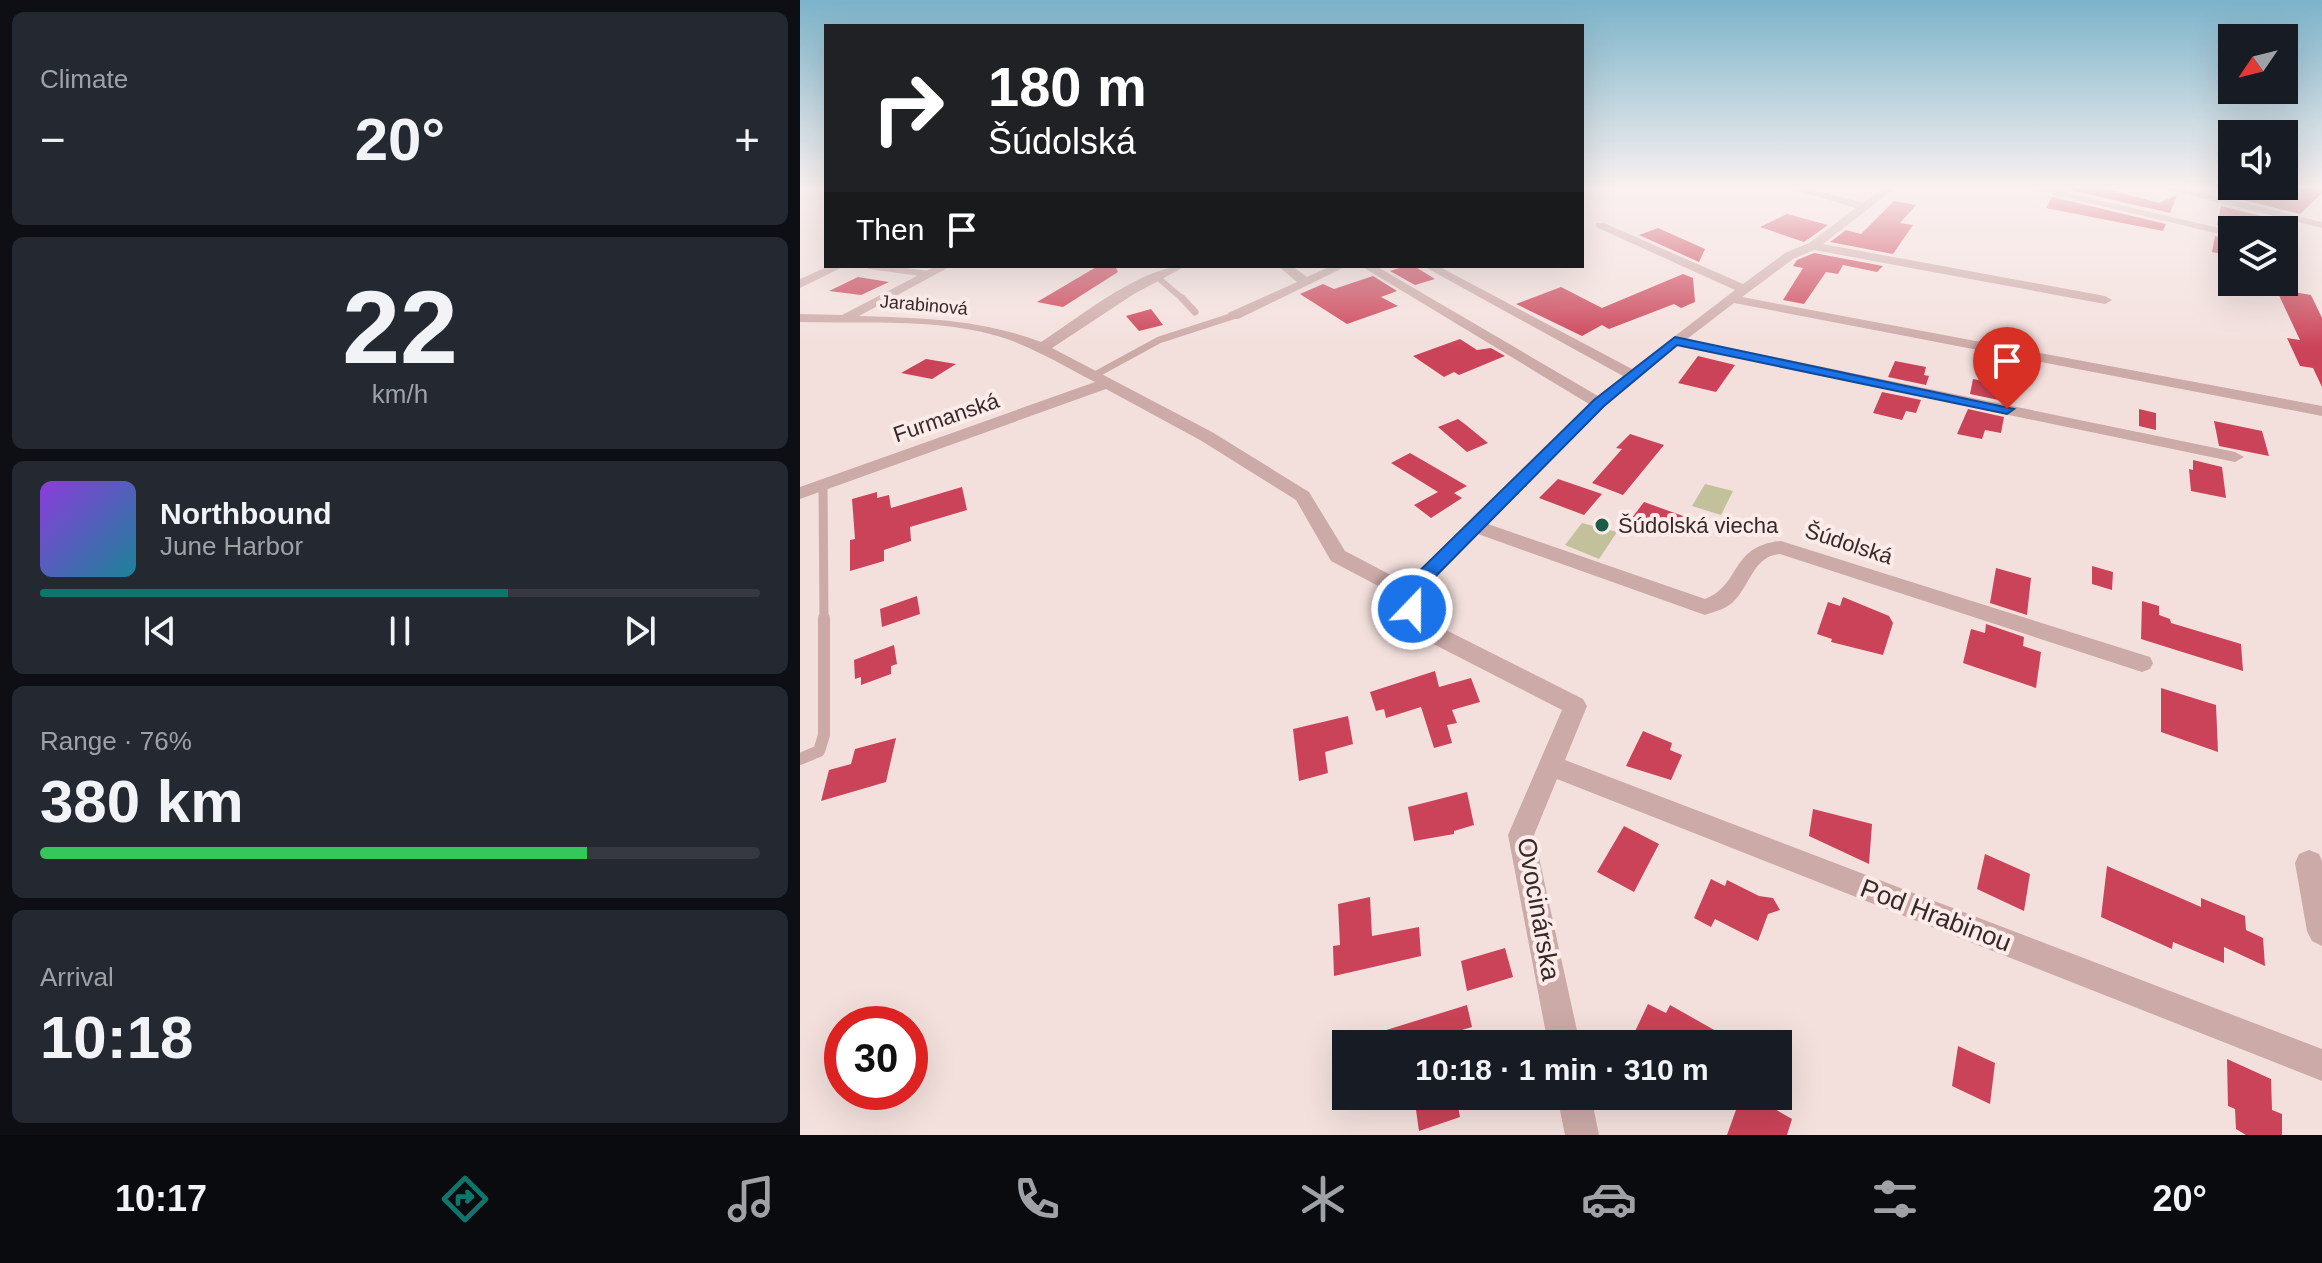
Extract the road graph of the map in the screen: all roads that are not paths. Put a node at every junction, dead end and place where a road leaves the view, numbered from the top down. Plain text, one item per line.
1 (1636, 241) edge
2 (1820, 241) edge
3 (1813, 246) junction
4 (835, 268) edge
5 (884, 268) edge
6 (941, 268) edge
7 (1175, 268) edge
8 (1287, 268) edge
9 (1336, 268) edge
10 (1370, 268) edge
11 (1433, 268) edge
12 (928, 274) junction
13 (1156, 276) junction
14 (1304, 281) junction
15 (800, 284) edge
16 (1744, 289) junction
17 (1731, 299) junction
18 (2105, 300) dead end
19 (1195, 312) dead end
20 (1233, 316) joint
21 (800, 318) edge
22 (845, 318) junction
23 (1675, 341) junction
24 (1042, 348) junction
25 (1632, 375) junction
26 (1100, 379) junction
27 (1599, 403) junction
28 (2322, 411) edge
29 (2235, 457) dead end
30 (823, 485) junction
31 (800, 493) edge
32 (1477, 527) junction
33 (1408, 593) junction
34 (2142, 663) dead end
35 (800, 759) edge
36 (1550, 765) junction
37 (2309, 863) dead end
38 (2322, 931) edge
39 (1561, 1030) edge
40 (2322, 1065) edge
41 (1577, 1110) edge
42 (1582, 1135) edge

1 - 16 street
2 - 3 street
3 - 16 street
3 - 18 street
4 - 15 street
5 - 12 lane
6 - 12 street
7 - 13 street
8 - 14 street
9 - 14 street
10 - 27 street
11 - 25 street
12 - 22 street
13 - 19 lane
13 - 24 street
14 - 20 street
16 - 17 street
17 - 23 street
17 - 28 street
20 - 26 lane
21 - 22 street, Jarabinová
22 - 24 street, Jarabinová
23 - 25 street
23 - 29 street
24 - 26 street, Jarabinová
25 - 27 street
26 - 30 street, Furmanská
26 - 33 street, Jarabinová
27 - 32 street
30 - 31 street, Furmanská
30 - 35 lane
32 - 33 street
32 - 34 street, Šúdolská
33 - 36 street, Ovocinárska
36 - 39 street, Ovocinárska
36 - 40 street, Pod Hrabinou
37 - 38 street
41 - 42 street

